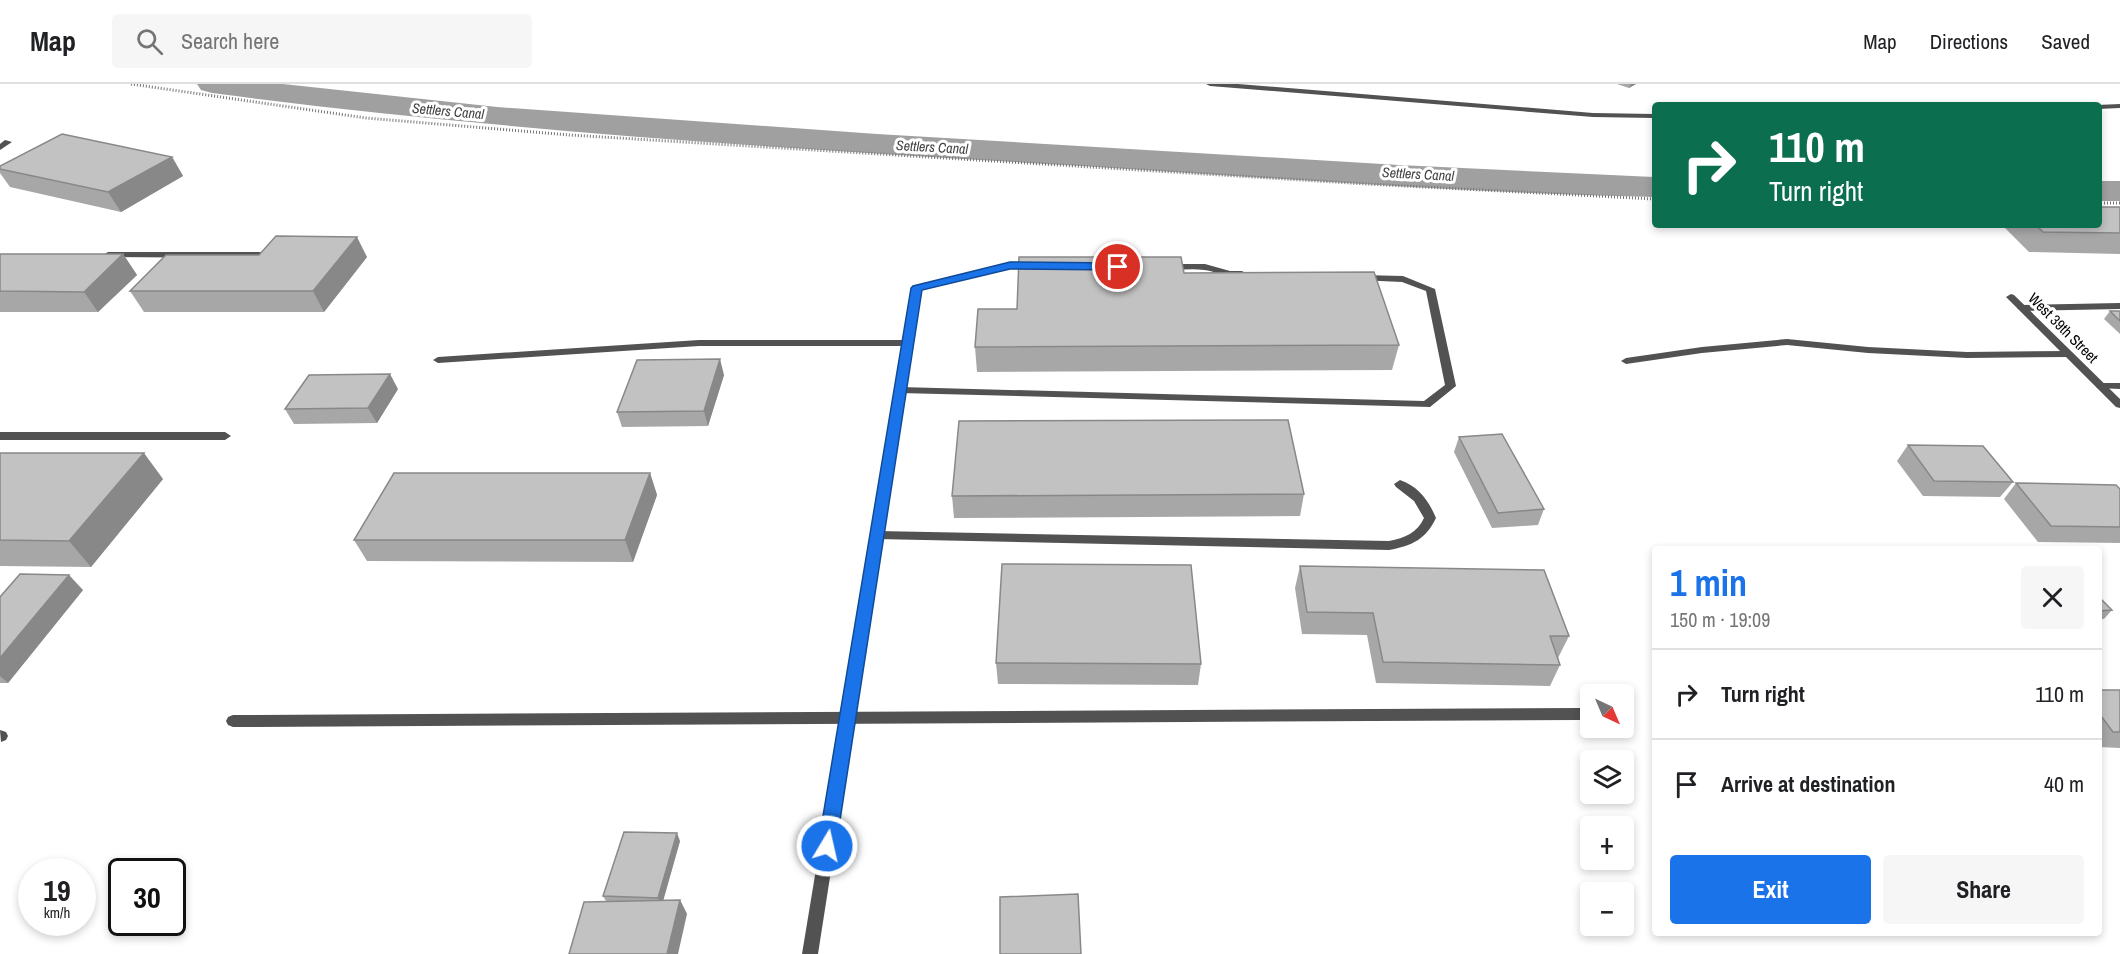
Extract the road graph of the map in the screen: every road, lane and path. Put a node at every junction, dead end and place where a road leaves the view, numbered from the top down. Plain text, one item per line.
1 (131, 84) edge
2 (1210, 84) edge
3 (2120, 106) edge
4 (2102, 107) edge
5 (1652, 116) edge
6 (8, 142) dead end
7 (0, 148) edge
8 (1652, 199) edge
9 (2102, 203) edge
10 (2120, 203) edge
11 (93, 255) edge
12 (269, 255) edge
13 (1044, 266) edge
14 (1159, 267) edge
15 (1253, 274) edge
16 (1345, 277) edge
17 (2011, 297) dead end
18 (2120, 306) edge
19 (2022, 308) junction
20 (907, 343) junction
21 (2069, 354) junction
22 (438, 360) dead end
23 (1626, 361) dead end
24 (2101, 386) junction
25 (2120, 386) edge
26 (900, 390) junction
27 (2120, 405) edge
28 (0, 436) edge
29 (225, 436) dead end
30 (1400, 484) dead end
31 (877, 535) junction
32 (1580, 714) dead end
33 (848, 716) junction
34 (232, 721) dead end
35 (810, 954) edge

1 - 8 path
2 - 5 street
3 - 4 street
6 - 7 street
9 - 10 path
11 - 12 street
13 - 20 street
14 - 15 street
16 - 26 street
17 - 19 street, West 39th Street
18 - 19 street
19 - 21 street, West 39th Street
20 - 22 street
20 - 26 street
21 - 23 street
21 - 24 street, West 39th Street
24 - 25 street
24 - 27 street, West 39th Street
26 - 31 street
28 - 29 street
30 - 31 street
31 - 33 street
32 - 33 street
33 - 34 street
33 - 35 street

